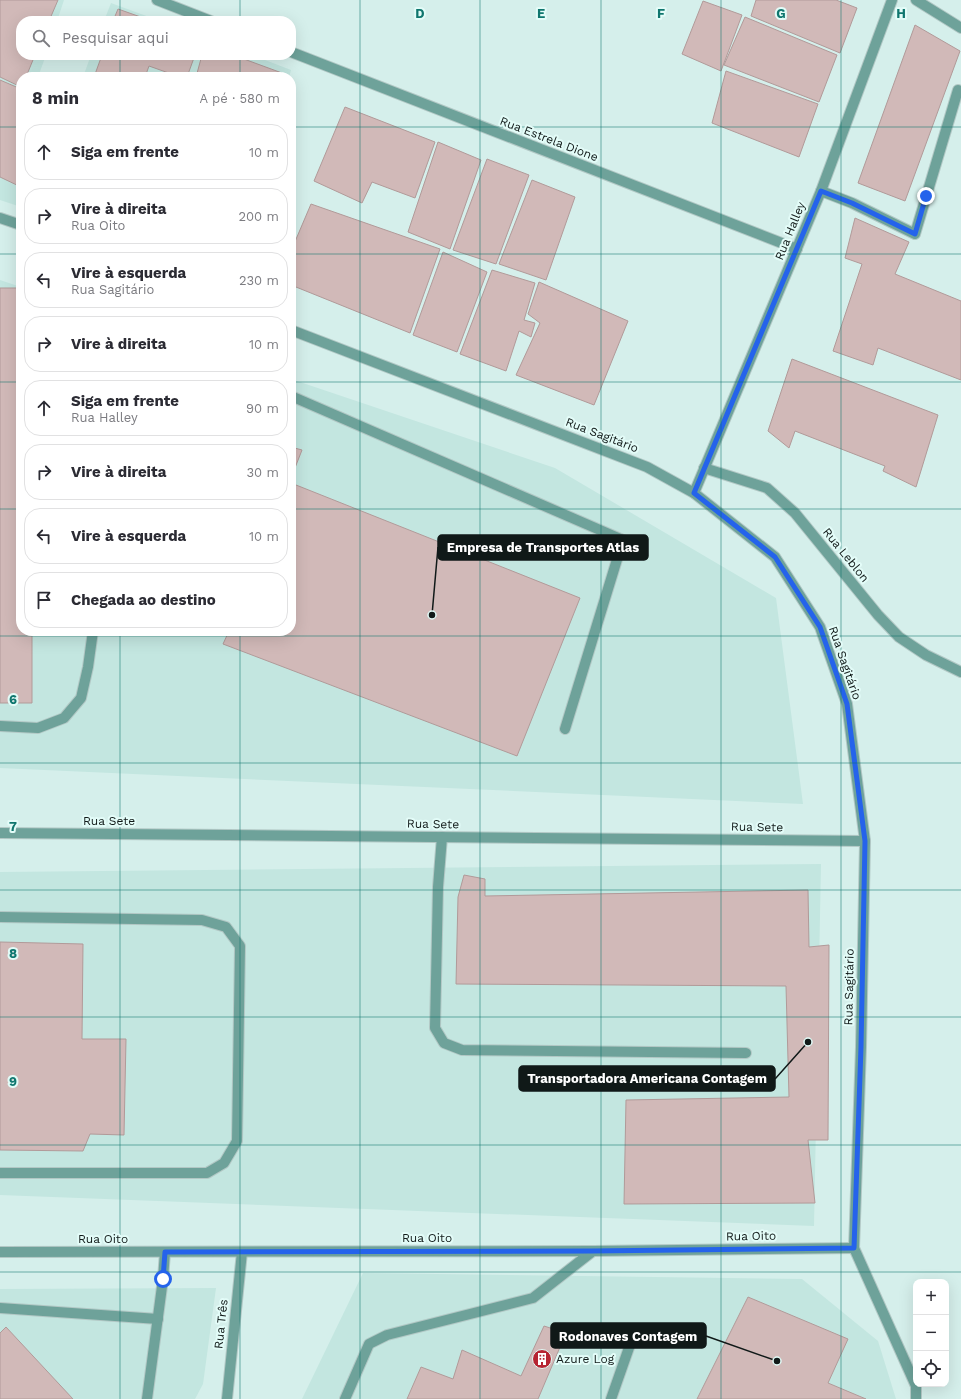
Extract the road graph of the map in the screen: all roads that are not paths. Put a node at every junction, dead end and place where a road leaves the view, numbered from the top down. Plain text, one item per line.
1 (157, 0) edge
2 (892, 0) edge
3 (916, 0) edge
4 (198, 16) edge
5 (961, 28) edge
6 (296, 54) edge
7 (958, 90) dead end
8 (821, 191) junction
9 (0, 218) edge
10 (16, 223) edge
11 (797, 249) junction
12 (296, 332) edge
13 (296, 398) edge
14 (704, 468) junction
15 (694, 493) junction
16 (92, 636) edge
17 (961, 672) edge
18 (0, 726) edge
19 (565, 729) dead end
20 (0, 833) edge
21 (442, 837) junction
22 (865, 841) junction
23 (0, 917) edge
24 (746, 1053) dead end
25 (0, 1173) edge
26 (854, 1248) junction
27 (592, 1251) junction
28 (0, 1252) edge
29 (165, 1252) junction
30 (242, 1252) junction
31 (0, 1308) edge
32 (158, 1319) junction
33 (631, 1342) dead end
34 (147, 1399) edge
35 (227, 1399) edge
36 (345, 1399) edge
37 (611, 1399) edge
38 (916, 1399) edge

1 - 4 street
2 - 8 street, Rua Halley
3 - 5 street
6 - 11 street, Rua Estrela Dione
7 - 8 street
8 - 11 street, Rua Halley
9 - 10 street
11 - 14 street, Rua Halley
12 - 15 street, Rua Sagitário
13 - 19 street
14 - 15 street, Rua Halley
14 - 17 street, Rua Leblon
15 - 22 street, Rua Sagitário
16 - 18 street
20 - 21 street, Rua Sete
21 - 22 street, Rua Sete
21 - 24 street
22 - 26 street, Rua Sagitário
23 - 25 street
26 - 27 street, Rua Oito
26 - 38 street, Rua Sagitário
27 - 30 street, Rua Oito
27 - 36 street
28 - 29 street, Rua Oito
29 - 30 street, Rua Oito
29 - 32 street
30 - 35 street, Rua Três
31 - 32 street
32 - 34 street
33 - 37 street

